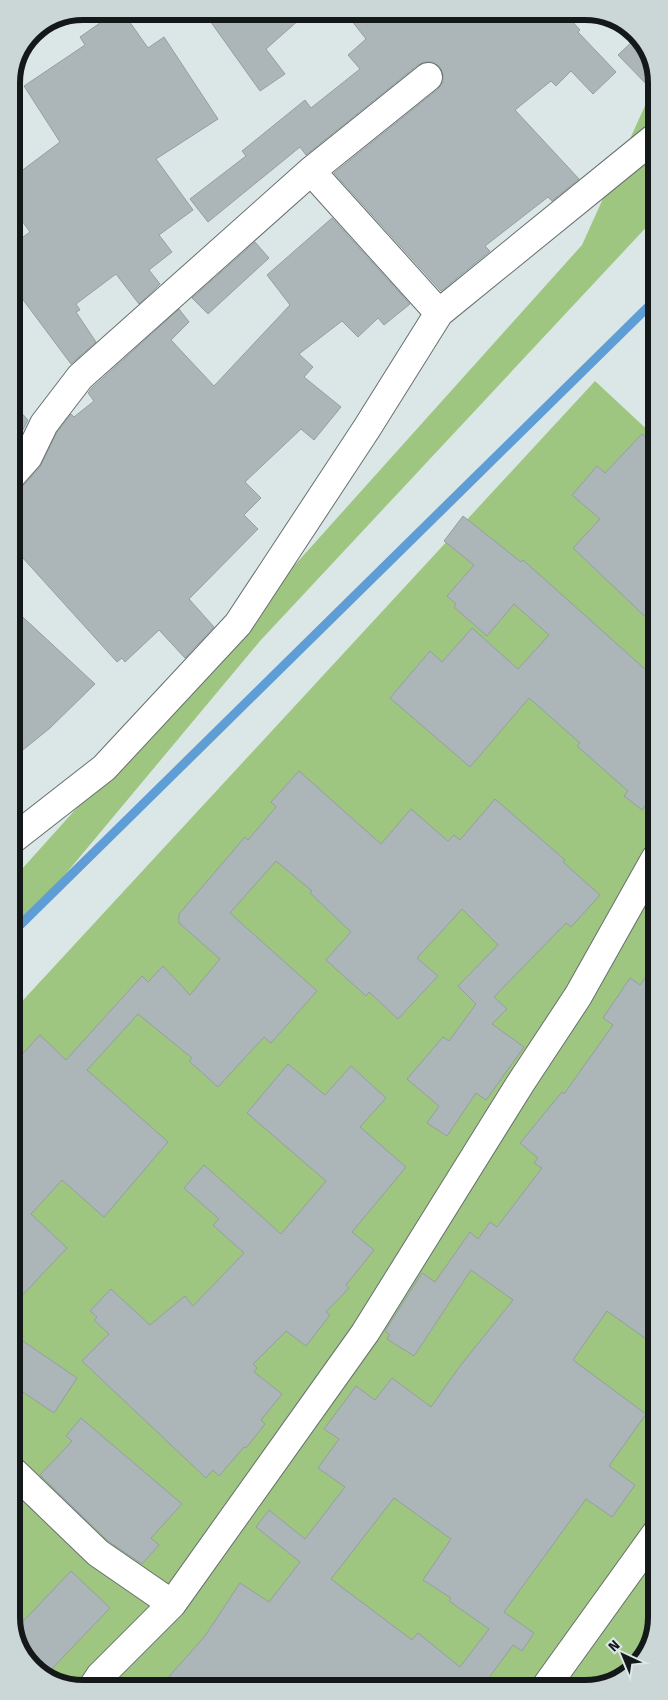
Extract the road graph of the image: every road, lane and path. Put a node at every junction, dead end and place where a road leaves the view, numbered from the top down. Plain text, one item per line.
1 (428, 77) dead end
2 (648, 143) edge
3 (312, 171) junction
4 (439, 313) junction
5 (20, 466) edge
6 (20, 834) edge
7 (648, 872) edge
8 (20, 1478) edge
9 (648, 1543) edge
10 (172, 1604) junction
11 (97, 1680) edge
12 (551, 1680) edge

1 - 3 street
2 - 4 street
3 - 4 street
3 - 5 street
4 - 6 street
7 - 10 street
8 - 10 street
9 - 12 street
10 - 11 street

